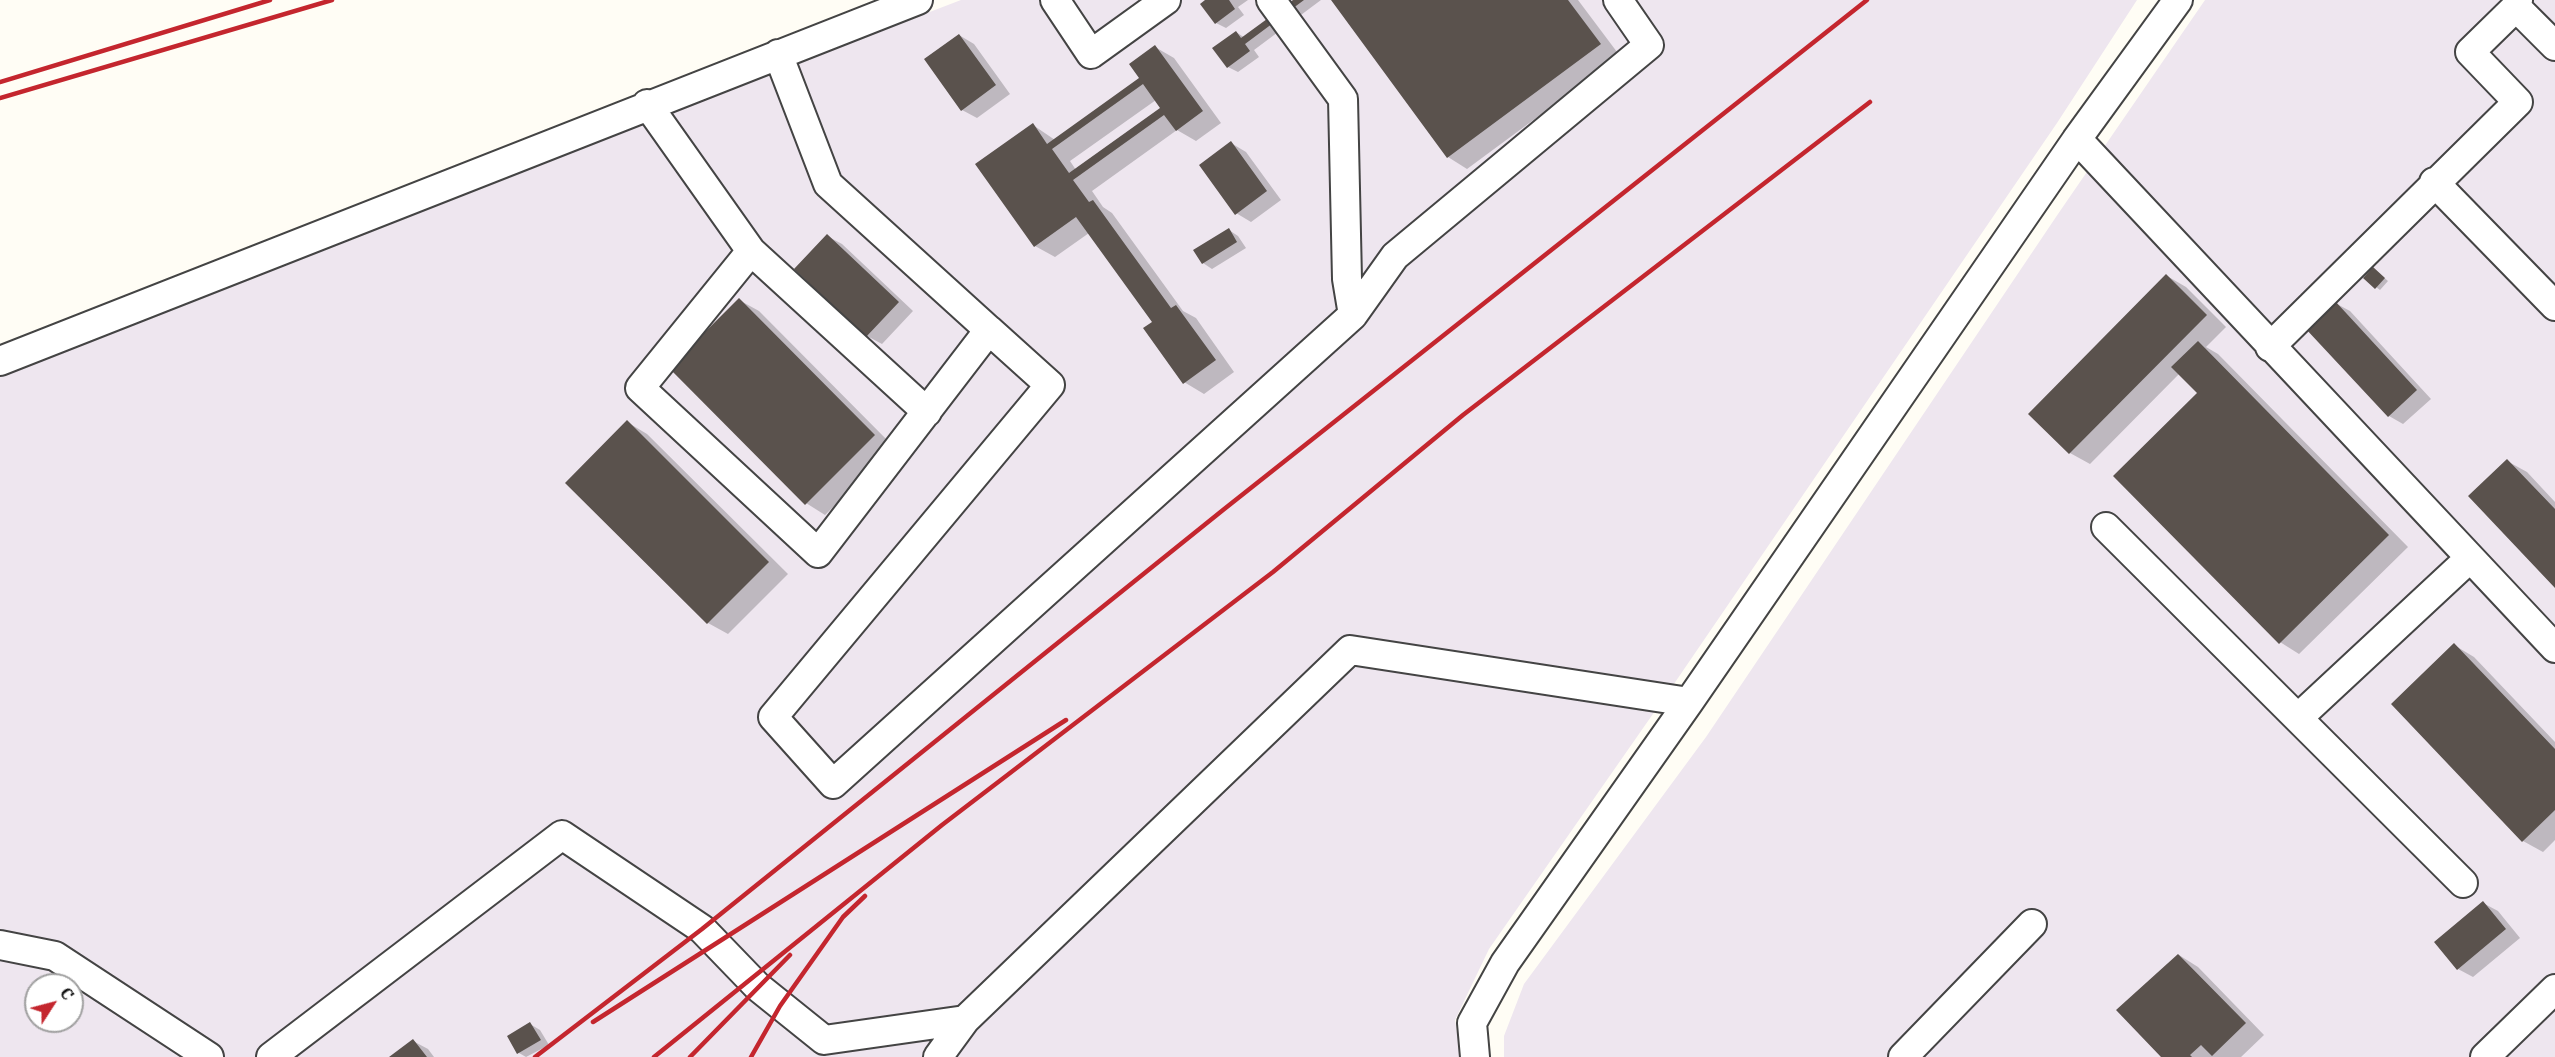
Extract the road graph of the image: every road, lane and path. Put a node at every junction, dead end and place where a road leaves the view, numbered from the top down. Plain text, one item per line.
1 (918, 0) edge
2 (1055, 0) edge
3 (1166, 0) edge
4 (1271, 0) edge
5 (1618, 0) edge
6 (2178, 0) edge
7 (2517, 3) edge
8 (2555, 46) edge
9 (778, 54) junction
10 (647, 104) junction
11 (2076, 139) junction
12 (2434, 182) junction
13 (751, 251) junction
14 (2555, 306) edge
15 (1353, 315) junction
16 (989, 330) junction
17 (2270, 347) junction
18 (0, 361) edge
19 (927, 412) junction
20 (2106, 527) dead end
21 (2470, 558) junction
22 (2555, 648) edge
23 (1689, 702) junction
24 (2298, 718) junction
25 (2463, 883) dead end
26 (2032, 924) dead end
27 (0, 945) edge
28 (2555, 989) edge
29 (965, 1020) junction
30 (818, 1049) edge
31 (209, 1057) edge
32 (271, 1057) edge
33 (938, 1057) edge
34 (1475, 1057) edge
35 (1904, 1057) edge
36 (2486, 1057) edge

1 - 9 street
2 - 3 street
4 - 15 street
5 - 15 street
6 - 11 street
7 - 8 street
7 - 12 street
9 - 10 street
9 - 16 street
10 - 13 street
10 - 18 street
11 - 17 street
11 - 23 street
12 - 14 street
12 - 17 street
13 - 19 street
13 - 19 street
15 - 16 street
16 - 19 street
17 - 21 street
20 - 24 street
21 - 22 street
21 - 24 street
23 - 29 street
23 - 34 street
24 - 25 street
26 - 35 street
27 - 31 street
28 - 36 street
29 - 30 street
29 - 33 street
30 - 32 street

